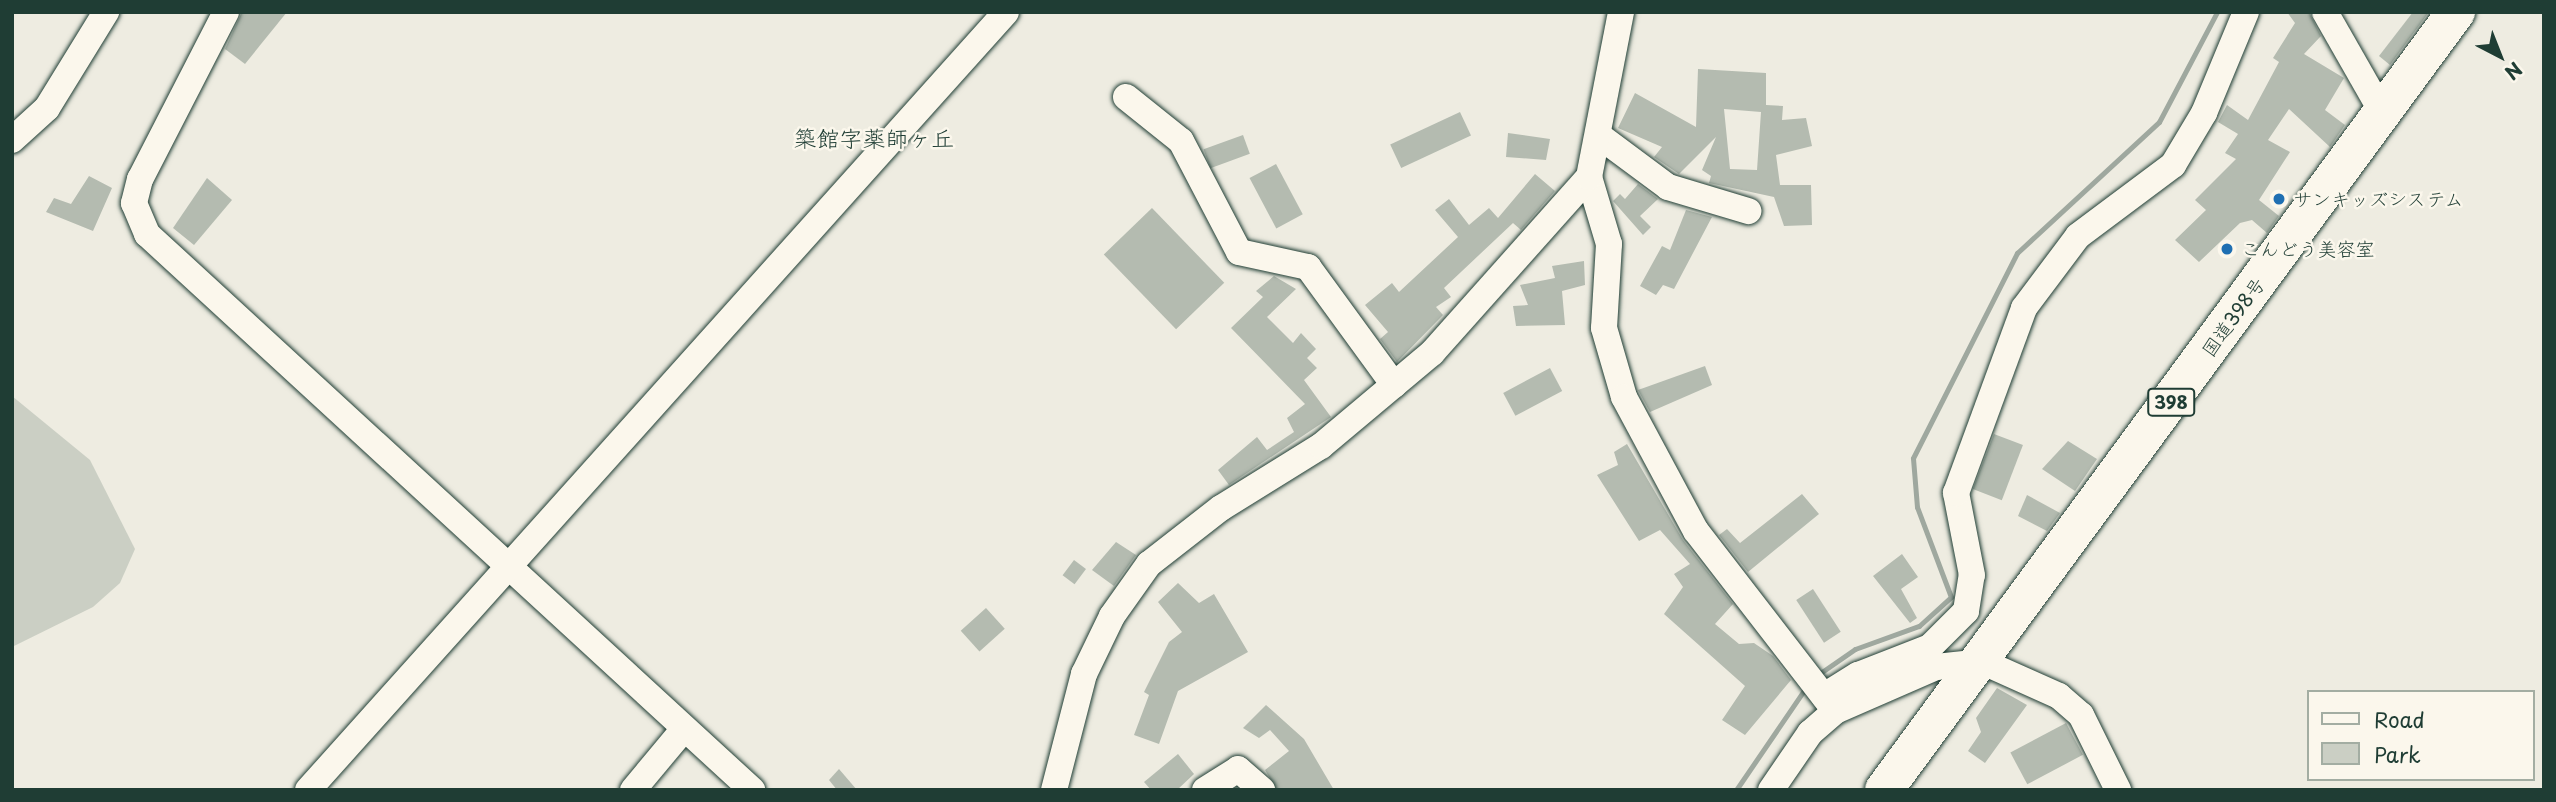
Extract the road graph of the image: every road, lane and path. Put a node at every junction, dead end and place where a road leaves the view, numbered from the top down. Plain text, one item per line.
1 (106, 12) edge
2 (226, 12) edge
3 (1006, 12) edge
4 (1621, 12) edge
5 (2246, 12) edge
6 (2325, 12) edge
7 (2456, 12) edge
8 (1126, 97) dead end
9 (2382, 113) junction
10 (1598, 135) junction
11 (12, 140) edge
12 (1589, 177) junction
13 (1748, 211) dead end
14 (1394, 385) junction
15 (507, 568) junction
16 (1983, 662) junction
17 (1821, 692) junction
18 (683, 730) junction
19 (308, 790) edge
20 (633, 790) edge
21 (752, 790) edge
22 (1054, 790) edge
23 (1205, 790) edge
24 (1262, 790) edge
25 (1771, 790) edge
26 (1884, 790) edge
27 (2118, 790) edge

1 - 11 street
2 - 15 street
3 - 15 street
4 - 10 street
5 - 17 street
6 - 9 street
7 - 9 highway, 国道398号 / 398
8 - 14 street
9 - 16 highway, 国道398号 / 398
10 - 12 street
10 - 13 street
12 - 14 street
12 - 17 street
14 - 22 street
15 - 18 street
15 - 19 street
16 - 17 street
16 - 26 highway, 国道398号 / 398
16 - 27 street
17 - 25 street
18 - 20 street
18 - 21 street
23 - 24 street

